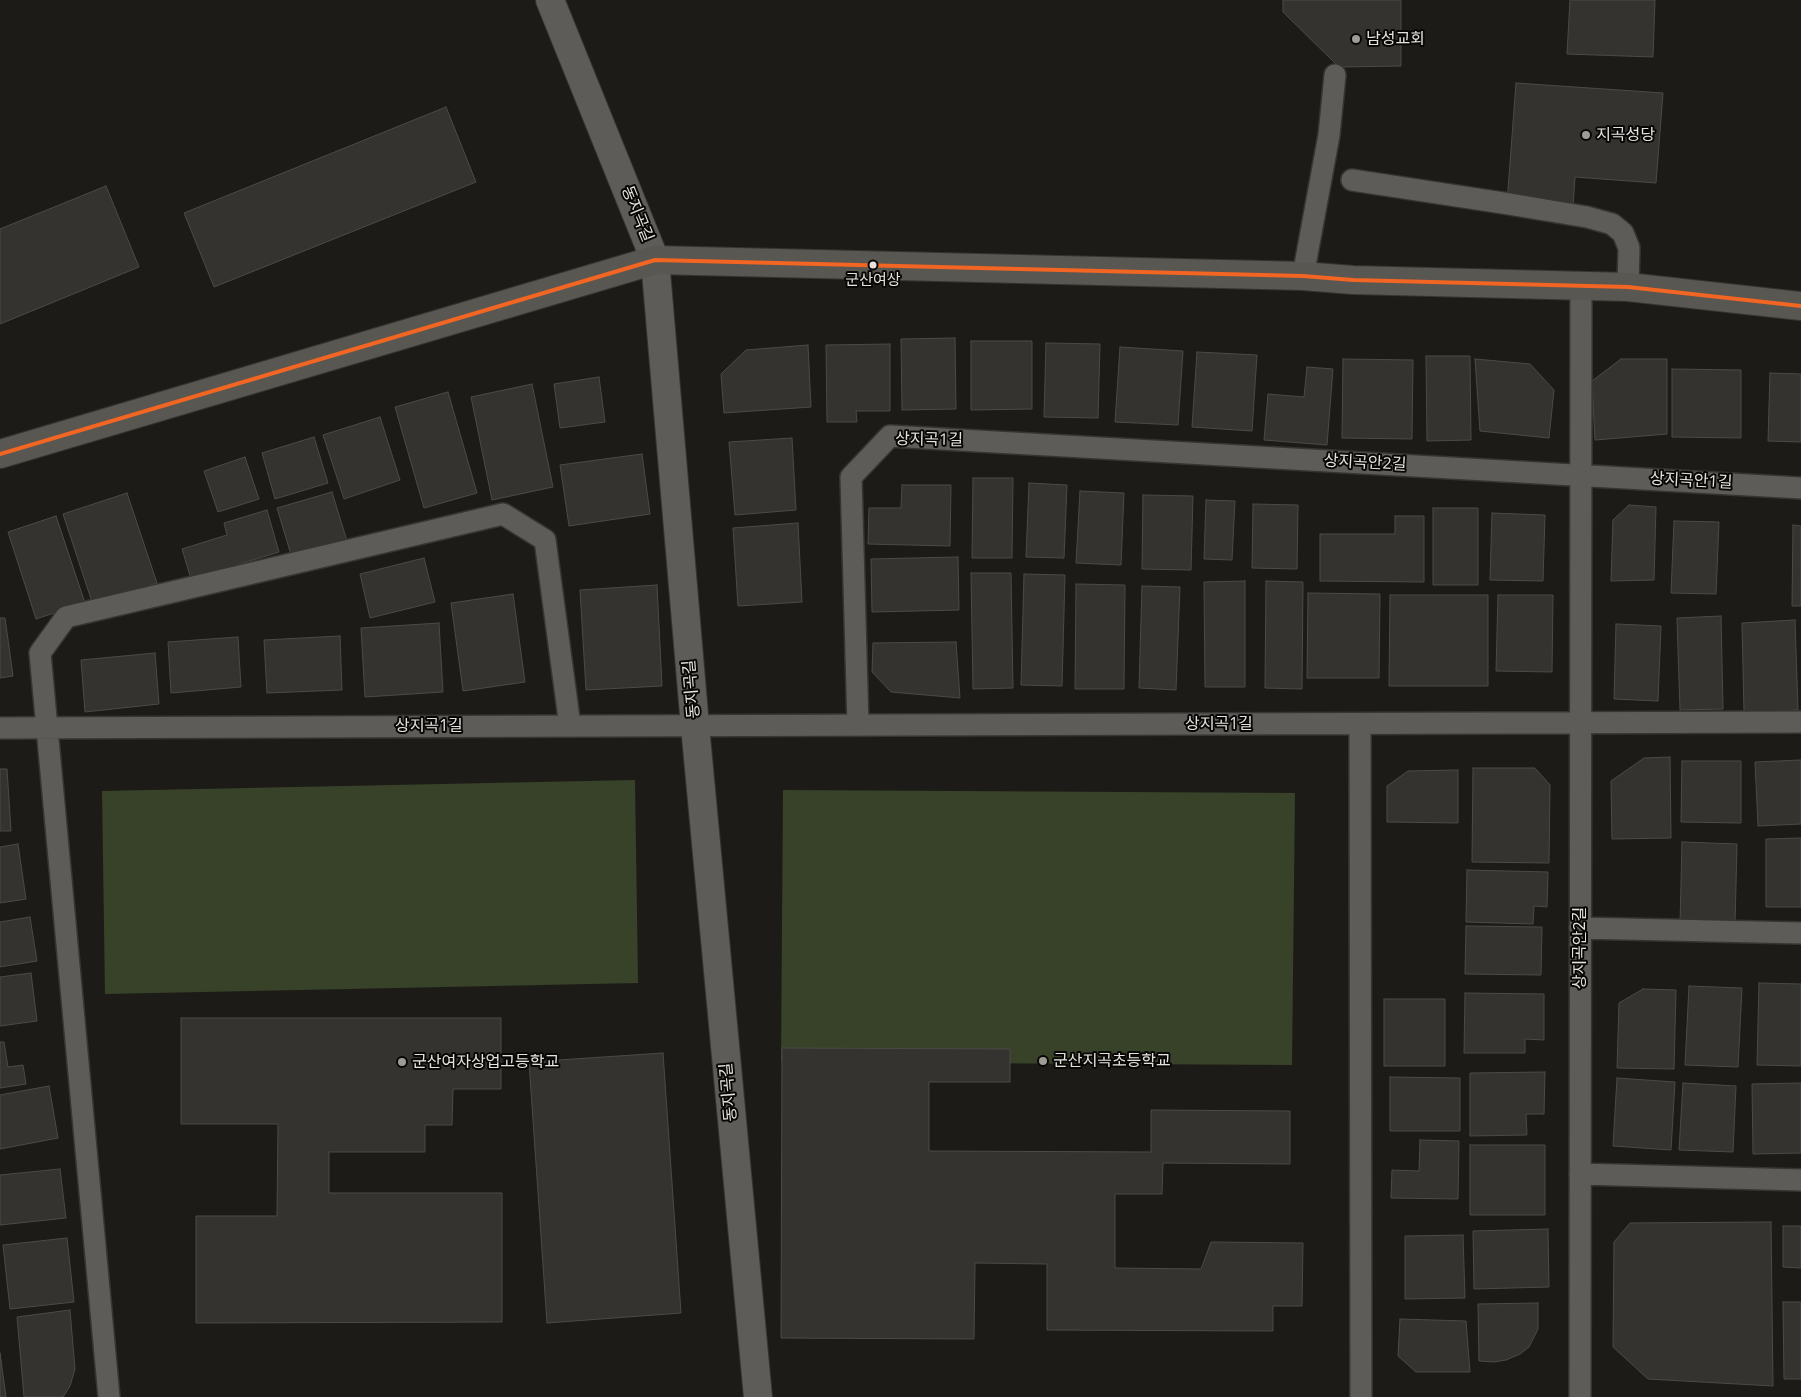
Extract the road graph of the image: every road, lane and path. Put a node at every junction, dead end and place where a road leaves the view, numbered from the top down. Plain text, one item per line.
1 (550, 0) edge
2 (1335, 75) dead end
3 (1352, 180) dead end
4 (655, 260) junction
5 (1304, 276) junction
6 (1581, 286) junction
7 (1628, 287) junction
8 (1801, 306) edge
9 (1150, 451) joint
10 (0, 454) edge
11 (1581, 475) junction
12 (1801, 488) edge
13 (1801, 722) edge
14 (1580, 723) junction
15 (1360, 724) junction
16 (858, 725) junction
17 (570, 726) junction
18 (695, 726) junction
19 (0, 728) edge
20 (47, 728) junction
21 (1580, 928) junction
22 (1801, 934) edge
23 (1580, 1174) junction
24 (1801, 1180) edge
25 (109, 1397) edge
26 (758, 1397) edge
27 (1361, 1397) edge
28 (1580, 1397) edge

1 - 4 street, 동지곡길
2 - 5 lane
3 - 7 lane
4 - 5 street
4 - 10 street
4 - 18 street, 동지곡길
5 - 6 street
6 - 7 street
6 - 11 lane, 상지곡안2길
7 - 8 street
9 - 11 lane, 상지곡안2길
9 - 16 lane, 상지곡1길
11 - 12 lane, 상지곡안1길
11 - 14 lane, 상지곡안2길
13 - 14 lane
14 - 15 lane, 상지곡1길
14 - 21 lane, 상지곡안2길
15 - 16 lane, 상지곡1길
15 - 27 lane
16 - 18 lane, 상지곡1길
17 - 18 lane, 상지곡1길
17 - 20 lane, 상지곡1길
17 - 20 lane
18 - 26 street, 동지곡길
19 - 20 lane, 상지곡1길
20 - 25 lane
21 - 22 lane
21 - 23 lane, 상지곡안2길
23 - 24 lane
23 - 28 lane, 상지곡안2길

